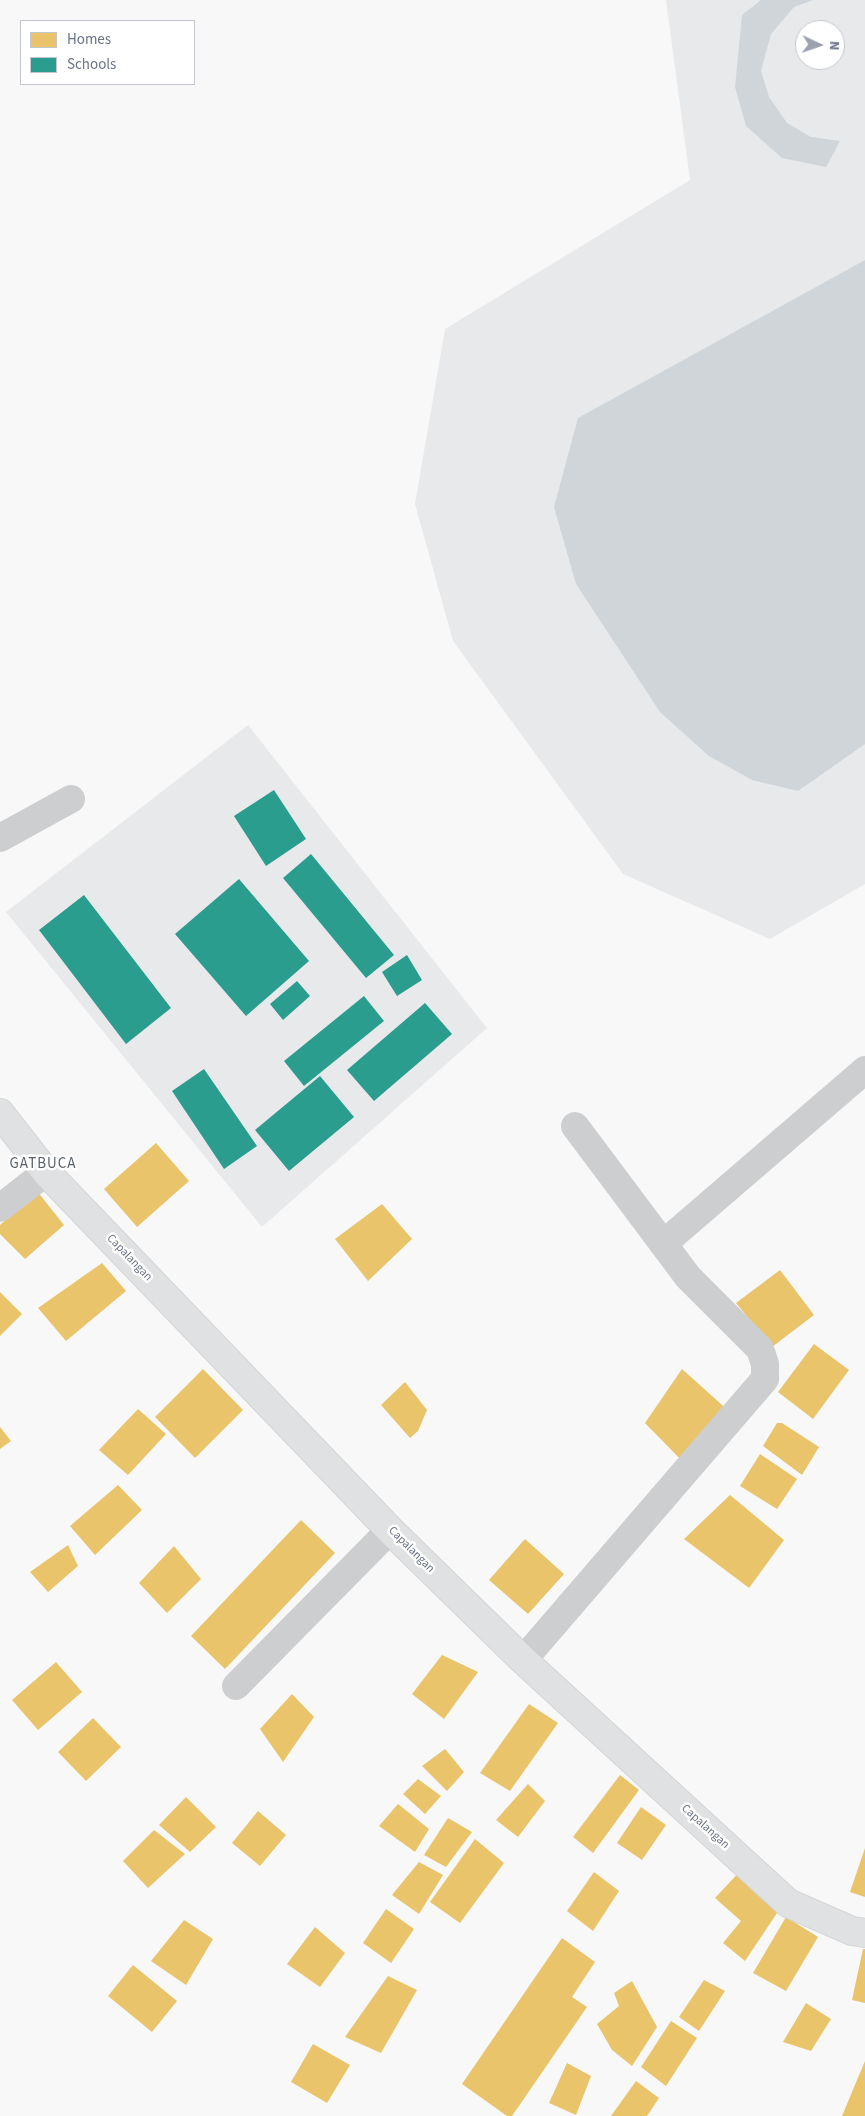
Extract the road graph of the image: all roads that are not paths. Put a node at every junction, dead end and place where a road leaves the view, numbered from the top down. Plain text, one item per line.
1 (71, 799) dead end
2 (0, 838) edge
3 (865, 1070) edge
4 (0, 1113) edge
5 (575, 1126) dead end
6 (46, 1172) junction
7 (0, 1208) edge
8 (663, 1244) junction
9 (390, 1530) junction
10 (523, 1660) junction
11 (236, 1686) dead end
12 (865, 1933) edge

1 - 2 street
3 - 8 street
4 - 6 street, Capalangan
5 - 8 street
6 - 7 street
6 - 9 street, Capalangan
8 - 10 street
9 - 10 street, Capalangan
9 - 11 street
10 - 12 street, Capalangan

